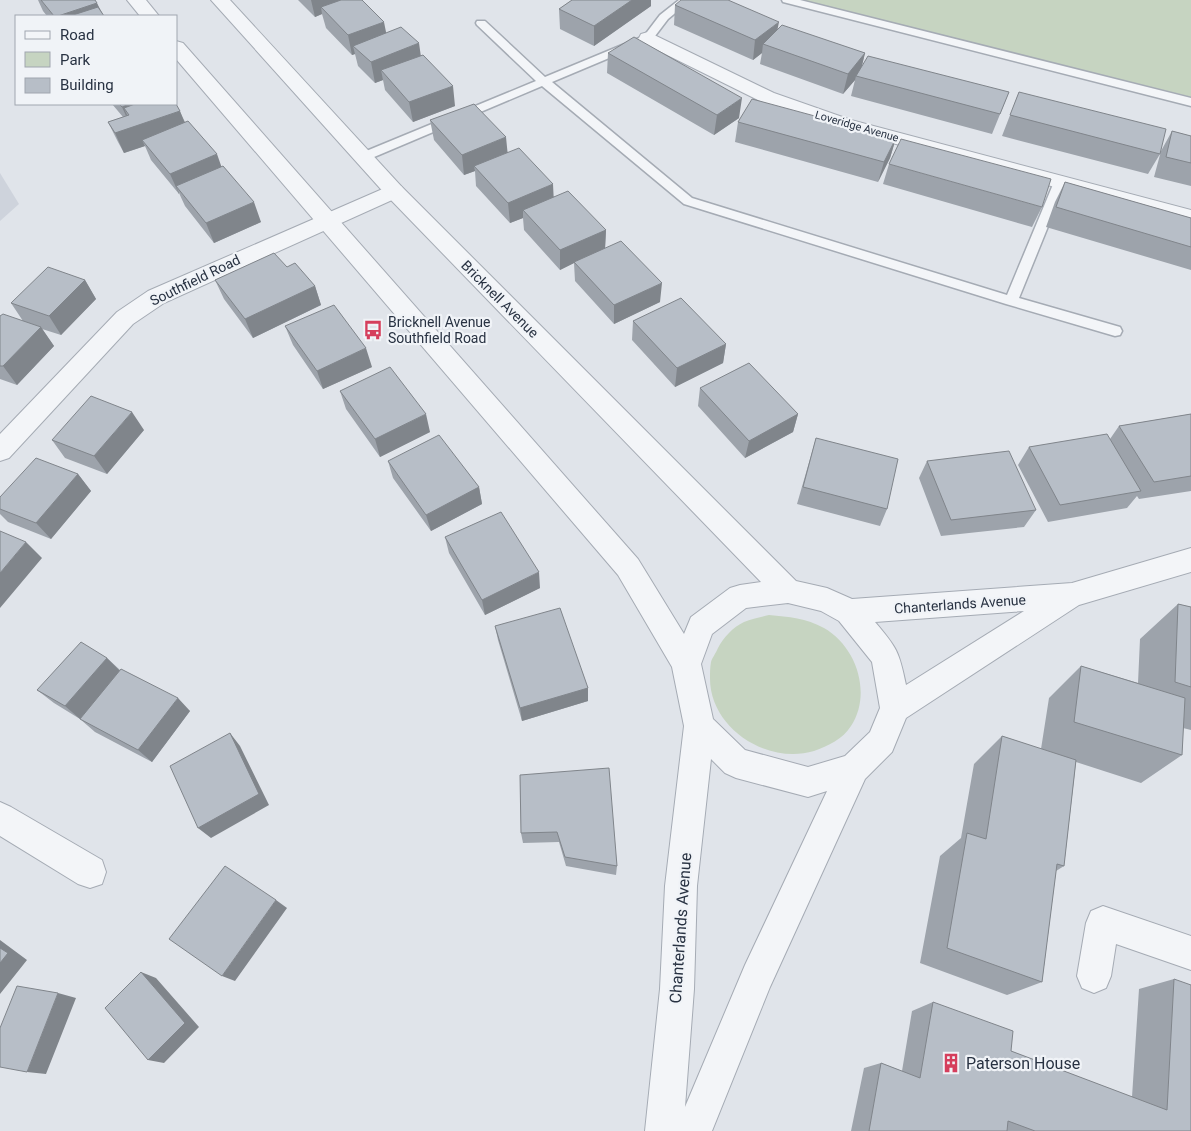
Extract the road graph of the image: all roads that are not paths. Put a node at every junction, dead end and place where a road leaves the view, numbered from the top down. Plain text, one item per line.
1 (136, 0) edge
2 (220, 0) edge
3 (686, 0) edge
4 (787, 0) edge
5 (149, 15) edge
6 (481, 23) dead end
7 (648, 38) junction
8 (178, 49) edge
9 (544, 82) junction
10 (1191, 102) edge
11 (363, 157) junction
12 (1060, 182) junction
13 (394, 191) junction
14 (1191, 217) edge
15 (326, 221) junction
16 (1011, 301) junction
17 (1115, 331) dead end
18 (0, 452) edge
19 (1191, 560) edge
20 (788, 591) junction
21 (1072, 595) junction
22 (849, 612) junction
23 (686, 664) junction
24 (895, 708) junction
25 (699, 726) junction
26 (854, 768) junction
27 (0, 818) edge
28 (90, 872) dead end
29 (1191, 953) edge
30 (1094, 976) dead end
31 (664, 1131) edge
32 (693, 1131) edge

1 - 5 street
2 - 11 street, Bricknell Avenue
3 - 7 lane
4 - 10 lane
6 - 9 lane
7 - 9 lane
7 - 12 street, Loveridge Avenue
8 - 15 street
9 - 11 lane
9 - 16 lane
11 - 13 street, Bricknell Avenue
12 - 14 street, Loveridge Avenue
12 - 16 lane
13 - 15 street, Southfield Road
13 - 20 street, Bricknell Avenue
15 - 18 street, Southfield Road
15 - 23 street
16 - 17 lane
19 - 21 street, Chanterlands Avenue
20 - 22 street
20 - 23 street
21 - 22 street, Chanterlands Avenue
21 - 24 street, Chanterlands Avenue
22 - 24 street
23 - 25 street
24 - 26 street
25 - 26 street
25 - 31 street, Chanterlands Avenue
26 - 32 street
27 - 28 street
29 - 30 street

